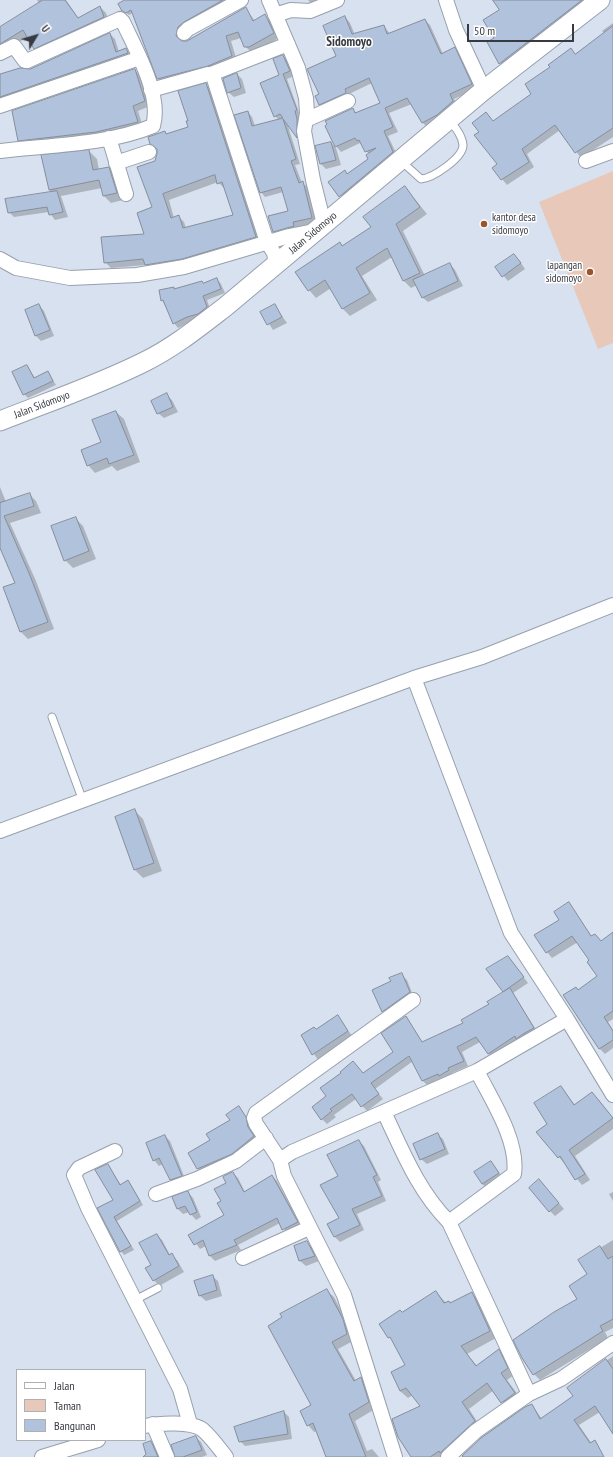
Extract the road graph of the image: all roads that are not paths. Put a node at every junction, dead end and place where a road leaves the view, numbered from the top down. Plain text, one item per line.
1 (241, 0) edge
2 (269, 0) edge
3 (337, 0) edge
4 (446, 0) edge
5 (600, 0) edge
6 (276, 15) junction
7 (184, 33) dead end
8 (288, 44) junction
9 (0, 53) edge
10 (140, 58) junction
11 (211, 74) junction
12 (151, 90) junction
13 (484, 90) junction
14 (348, 101) dead end
15 (0, 106) edge
16 (306, 120) junction
17 (449, 120) junction
18 (109, 138) junction
19 (613, 150) edge
20 (0, 151) edge
21 (149, 152) dead end
22 (401, 161) junction
23 (586, 161) dead end
24 (116, 163) junction
25 (126, 194) dead end
26 (319, 227) junction
27 (267, 242) junction
28 (0, 259) edge
29 (276, 264) junction
30 (0, 421) edge
31 (613, 605) edge
32 (414, 678) junction
33 (52, 717) dead end
34 (83, 800) junction
35 (0, 831) edge
36 (413, 1000) dead end
37 (567, 1019) junction
38 (477, 1071) junction
39 (613, 1095) edge
40 (384, 1112) junction
41 (266, 1138) junction
42 (115, 1151) dead end
43 (280, 1160) junction
44 (156, 1194) dead end
45 (449, 1222) junction
46 (309, 1228) junction
47 (243, 1258) dead end
48 (158, 1288) dead end
49 (135, 1300) junction
50 (613, 1343) edge
51 (529, 1394) junction
52 (190, 1424) junction
53 (149, 1425) edge
54 (95, 1441) edge
55 (42, 1457) edge
56 (167, 1457) edge
57 (226, 1457) edge
58 (395, 1457) edge
59 (448, 1457) edge

1 - 7 street
2 - 6 street
3 - 6 street
4 - 13 street
5 - 13 main road, Jalan Sidomoyo
6 - 8 street
8 - 11 street
8 - 16 street
9 - 10 street
10 - 12 street
10 - 15 street
11 - 12 street
11 - 27 street
12 - 18 street
13 - 17 main road, Jalan Sidomoyo
14 - 16 street
16 - 26 street
17 - 22 main road, Jalan Sidomoyo
17 - 22 lane
18 - 20 street
18 - 24 street
19 - 23 street
21 - 24 street
22 - 26 main road, Jalan Sidomoyo
24 - 25 street
26 - 27 street
26 - 29 main road, Jalan Sidomoyo
27 - 28 street
27 - 29 street
29 - 30 main road, Jalan Sidomoyo
31 - 32 street
32 - 34 street
32 - 37 street
33 - 34 lane
34 - 35 street
36 - 41 street
37 - 38 street
37 - 39 street
38 - 40 street
38 - 45 street
40 - 43 street
40 - 45 street
41 - 43 street
41 - 44 street
42 - 49 street
43 - 46 street
45 - 51 street
46 - 47 street
46 - 58 street
48 - 49 lane
49 - 52 street
50 - 51 street
51 - 59 street
52 - 53 street
52 - 57 street
53 - 56 street
54 - 55 street

